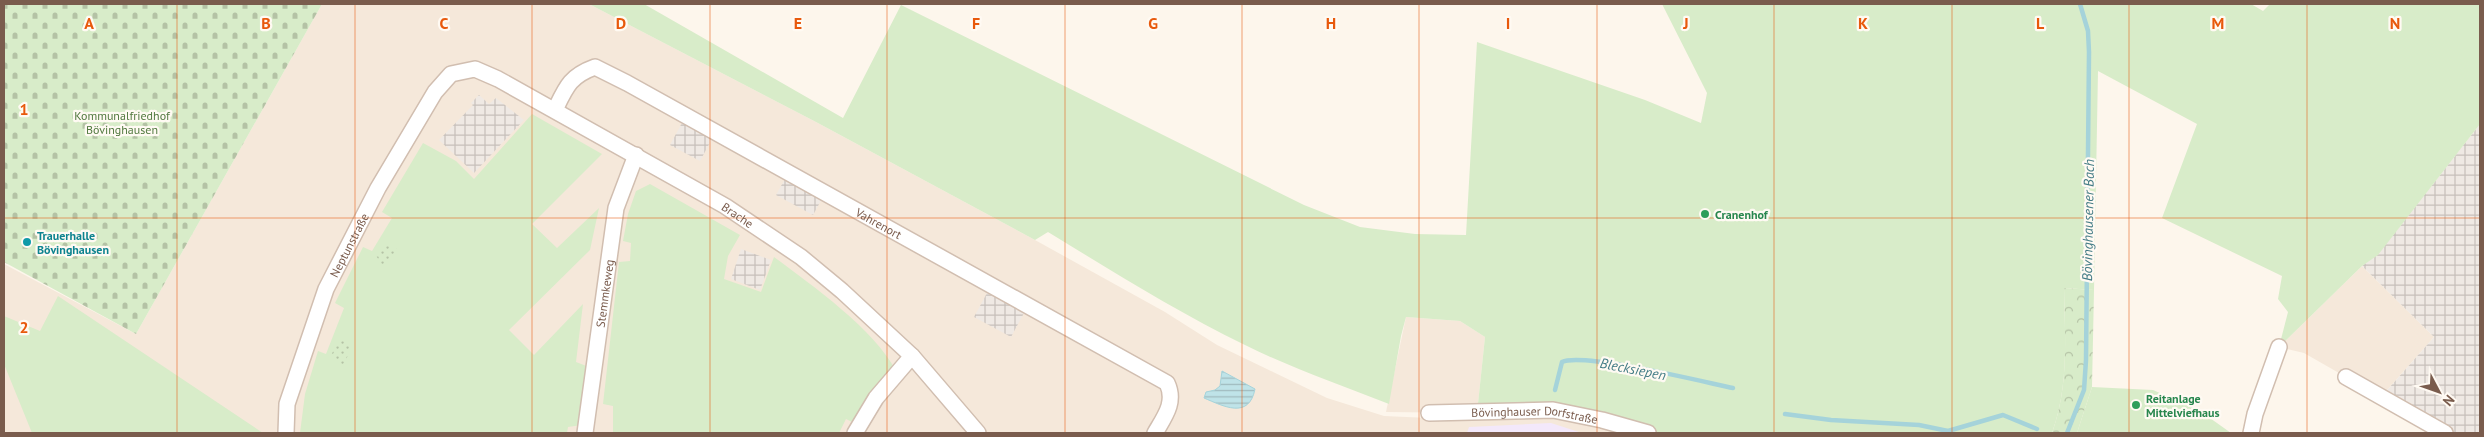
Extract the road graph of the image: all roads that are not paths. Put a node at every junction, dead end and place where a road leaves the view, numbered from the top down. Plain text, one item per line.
1 (452, 74) joint
2 (555, 110) junction
3 (636, 155) junction
4 (2279, 347) dead end
5 (912, 356) junction
6 (2346, 377) dead end
7 (1429, 413) dead end
8 (1641, 432) edge
9 (286, 433) edge
10 (585, 433) edge
11 (855, 433) edge
12 (978, 433) edge
13 (1155, 433) edge
14 (2251, 433) edge
15 (2445, 433) edge

1 - 2 street, Brache
1 - 9 street, Neptunstraße
2 - 3 street, Brache
2 - 13 street, Vahrenort
3 - 5 street, Brache
3 - 10 street, Stemmkeweg
4 - 14 street
5 - 11 street
5 - 12 street, Brache
6 - 15 street
7 - 8 street, Bövinghauser Dorfstraße

